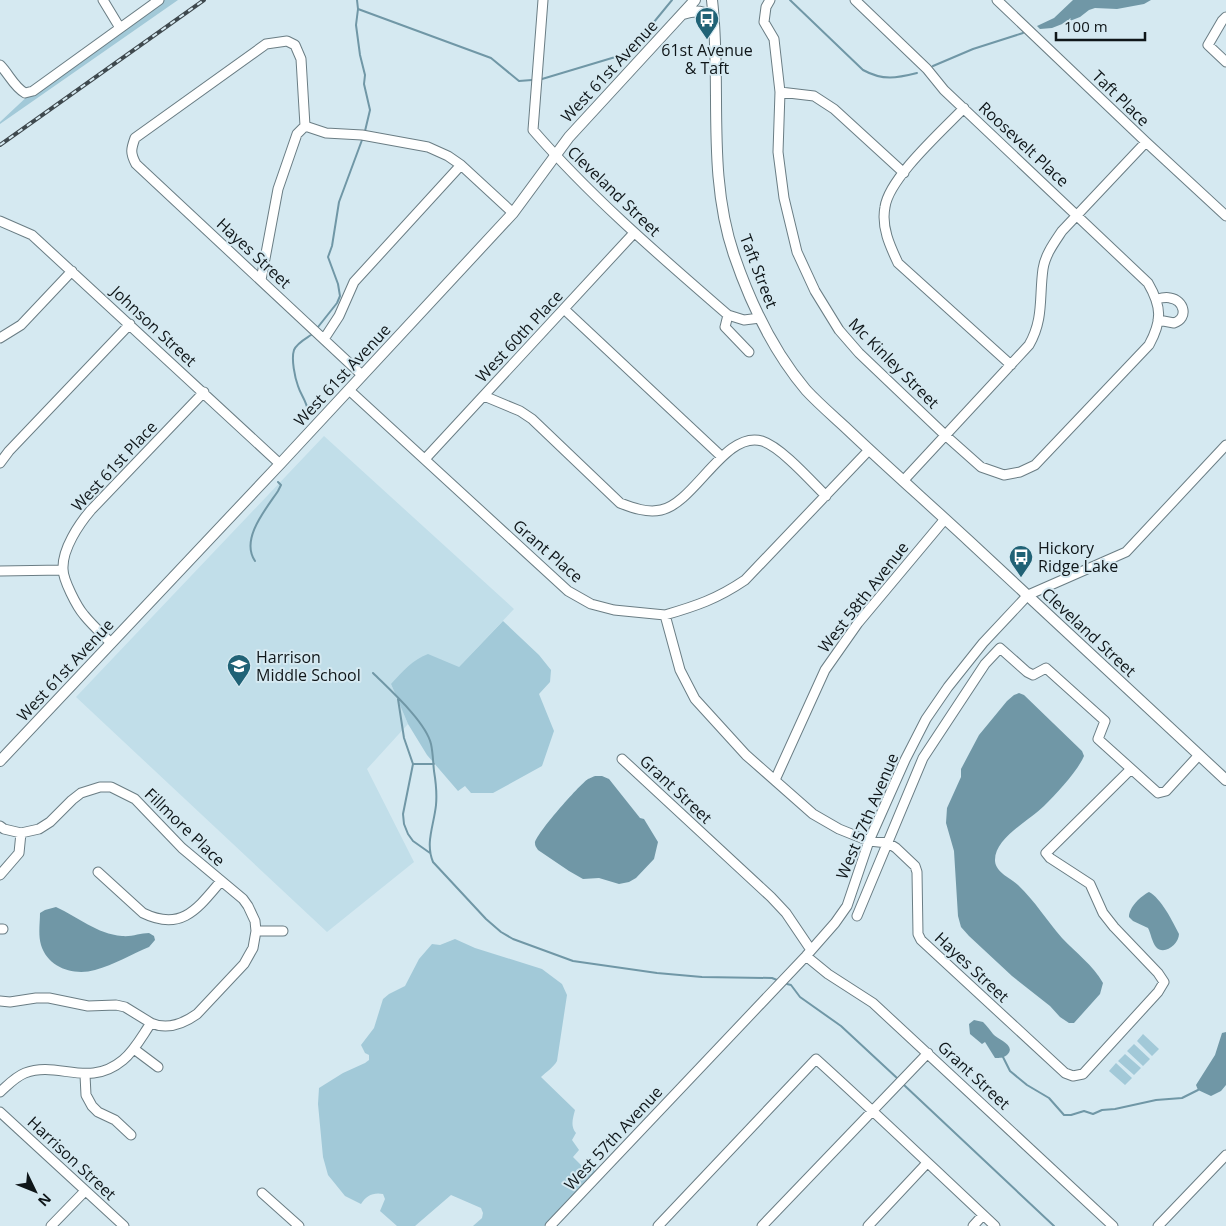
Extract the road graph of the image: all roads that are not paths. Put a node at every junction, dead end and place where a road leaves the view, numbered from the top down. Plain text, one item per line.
1 (102, 0) edge
2 (159, 0) edge
3 (543, 0) edge
4 (695, 0) edge
5 (712, 0) edge
6 (770, 0) edge
7 (855, 0) edge
8 (1000, 1) edge
9 (682, 14) junction
10 (1226, 17) edge
11 (714, 20) junction
12 (120, 28) junction
13 (1226, 62) edge
14 (0, 65) edge
15 (780, 92) junction
16 (964, 108) junction
17 (305, 126) junction
18 (1146, 142) junction
19 (555, 155) junction
20 (461, 165) junction
21 (904, 173) junction
22 (513, 213) junction
23 (1078, 215) junction
24 (1226, 216) edge
25 (0, 221) edge
26 (634, 233) junction
27 (72, 271) junction
28 (261, 280) junction
29 (1157, 299) junction
30 (564, 309) junction
31 (728, 315) junction
32 (760, 318) junction
33 (1159, 318) junction
34 (130, 324) junction
35 (0, 338) edge
36 (324, 339) junction
37 (749, 352) dead end
38 (1011, 365) junction
39 (362, 375) junction
40 (349, 390) junction
41 (204, 392) junction
42 (484, 396) junction
43 (842, 425) joint
44 (945, 435) junction
45 (1226, 445) edge
46 (869, 450) junction
47 (722, 457) junction
48 (425, 459) junction
49 (0, 463) edge
50 (280, 464) junction
51 (903, 481) junction
52 (826, 496) junction
53 (945, 519) junction
54 (63, 570) junction
55 (0, 571) edge
56 (1028, 596) junction
57 (665, 615) junction
58 (112, 643) junction
59 (1199, 755) junction
60 (622, 759) dead end
61 (0, 761) edge
62 (1131, 768) junction
63 (775, 780) junction
64 (1226, 780) edge
65 (0, 826) edge
66 (21, 833) junction
67 (869, 841) junction
68 (888, 843) junction
69 (98, 872) dead end
70 (0, 875) edge
71 (221, 881) junction
72 (857, 916) dead end
73 (283, 931) dead end
74 (256, 932) junction
75 (809, 953) junction
76 (0, 1001) edge
77 (151, 1023) junction
78 (134, 1049) junction
79 (928, 1053) junction
80 (158, 1067) dead end
81 (85, 1074) junction
82 (0, 1092) edge
83 (873, 1110) junction
84 (0, 1112) edge
85 (131, 1135) dead end
86 (1226, 1155) edge
87 (927, 1163) junction
88 (85, 1191) junction
89 (262, 1193) dead end
90 (983, 1215) junction
91 (51, 1226) edge
92 (124, 1226) edge
93 (299, 1226) edge
94 (550, 1226) edge
95 (658, 1226) edge
96 (762, 1226) edge
97 (868, 1226) edge
98 (973, 1226) edge
99 (995, 1226) edge
100 (1113, 1226) edge
101 (1158, 1226) edge

1 - 12 street
2 - 12 street
3 - 19 street, Cleveland Street
4 - 9 main road, West 61st Avenue
5 - 11 main road, Taft Street
6 - 15 street, Mc Kinley Street
7 - 16 street, Roosevelt Place
8 - 18 street, Taft Place
9 - 11 main road
9 - 19 main road, West 61st Avenue
10 - 13 street
11 - 32 main road, Taft Street
12 - 14 street
15 - 21 street
15 - 44 street, Mc Kinley Street
16 - 21 street
16 - 23 street, Roosevelt Place
17 - 20 street
17 - 28 street
17 - 28 street, Hayes Street
18 - 23 street
18 - 24 street, Taft Place
19 - 22 main road, West 61st Avenue
19 - 26 street, Cleveland Street
20 - 22 street
20 - 36 street
21 - 38 street
22 - 39 main road, West 61st Avenue
23 - 29 street, Roosevelt Place
23 - 38 street
25 - 27 street, Johnson Street
26 - 30 street, West 60th Place
26 - 31 street, Cleveland Street
27 - 34 street, Johnson Street
27 - 35 street
28 - 36 street, Hayes Street
29 - 33 street, Roosevelt Place
29 - 33 street
30 - 42 street, West 60th Place
30 - 47 street
31 - 32 street
31 - 37 street
32 - 43 main road, Taft Street
33 - 44 street, Mc Kinley Street
34 - 41 street, Johnson Street
34 - 49 street
36 - 39 street, Hayes Street
38 - 44 street
39 - 40 main road, West 61st Avenue
40 - 48 street, Grant Place
40 - 50 main road, West 61st Avenue
41 - 50 street, Johnson Street
41 - 54 street, West 61st Place
42 - 47 street
42 - 48 street, West 60th Place
43 - 46 main road, Cleveland Street
44 - 51 street
45 - 56 street, West 57th Avenue
46 - 51 main road, Cleveland Street
46 - 52 street
47 - 52 street
48 - 57 street, Grant Place
50 - 58 main road, West 61st Avenue
51 - 53 main road, Cleveland Street
52 - 57 street
53 - 56 main road, Cleveland Street
53 - 63 street, West 58th Avenue
54 - 55 street
54 - 58 street
56 - 59 main road, Cleveland Street
56 - 67 street, West 57th Avenue
57 - 63 street
58 - 61 main road, West 61st Avenue
59 - 62 street
59 - 64 main road, Cleveland Street
60 - 75 street, Grant Street
62 - 68 street
62 - 68 street, Hayes Street
63 - 67 street
65 - 66 street
66 - 70 street
66 - 71 street, Fillmore Place
67 - 68 street
67 - 75 street, West 57th Avenue
68 - 72 street
69 - 71 street
71 - 74 street, Fillmore Place
73 - 74 street
74 - 77 street
75 - 79 street, Grant Street
75 - 94 street, West 57th Avenue
76 - 77 street
77 - 78 street
78 - 80 street
78 - 81 street
79 - 83 street
79 - 100 street, Grant Street
81 - 82 street
81 - 85 street
83 - 87 street
83 - 95 street
83 - 96 street
84 - 88 street, Harrison Street
86 - 101 street
87 - 90 street
87 - 97 street
88 - 91 street
88 - 92 street, Harrison Street
89 - 93 street
90 - 98 street
90 - 99 street

